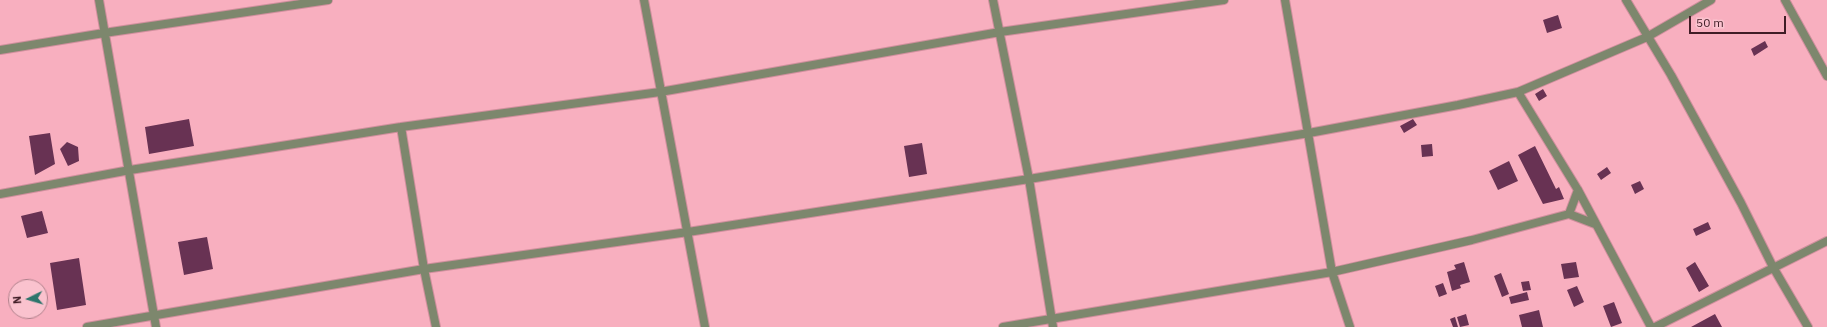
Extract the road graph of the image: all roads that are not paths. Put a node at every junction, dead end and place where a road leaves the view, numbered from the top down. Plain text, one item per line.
1 (99, 0) edge
2 (328, 0) edge
3 (644, 0) edge
4 (993, 0) edge
5 (1224, 0) edge
6 (1285, 0) edge
7 (1626, 0) edge
8 (1711, 0) edge
9 (1785, 0) edge
10 (1000, 32) junction
11 (104, 33) junction
12 (1647, 37) junction
13 (0, 50) edge
14 (1827, 76) edge
15 (660, 92) junction
16 (1518, 92) junction
17 (401, 127) junction
18 (1308, 133) junction
19 (130, 170) junction
20 (1028, 179) junction
21 (1578, 190) junction
22 (0, 194) edge
23 (1570, 214) junction
24 (1595, 224) junction
25 (688, 232) junction
26 (1827, 241) edge
27 (1774, 267) junction
28 (424, 269) junction
29 (1332, 272) junction
30 (154, 316) junction
31 (1052, 324) edge
32 (87, 327) edge
33 (156, 327) edge
34 (436, 327) edge
35 (705, 327) edge
36 (1003, 327) edge
37 (1350, 327) edge
38 (1651, 327) edge
39 (1655, 327) edge
40 (1808, 327) edge

1 - 11 street
2 - 11 street
3 - 15 street
4 - 10 street
5 - 10 street
6 - 18 street
7 - 12 street
8 - 12 street
9 - 14 street
10 - 15 street
10 - 20 street
11 - 13 street
11 - 19 street
12 - 16 street
12 - 27 street
15 - 17 street
15 - 25 street
16 - 18 street
16 - 21 street
17 - 19 street
17 - 28 street
18 - 20 street
18 - 29 street
19 - 22 street
19 - 30 street
20 - 25 street
20 - 31 street
21 - 23 street
21 - 24 street
23 - 24 street
23 - 29 street
24 - 38 street
25 - 28 street
25 - 35 street
26 - 27 street
27 - 39 street
27 - 40 street
28 - 30 street
28 - 34 street
29 - 31 street
29 - 37 street
30 - 32 street
30 - 33 street
31 - 36 street

